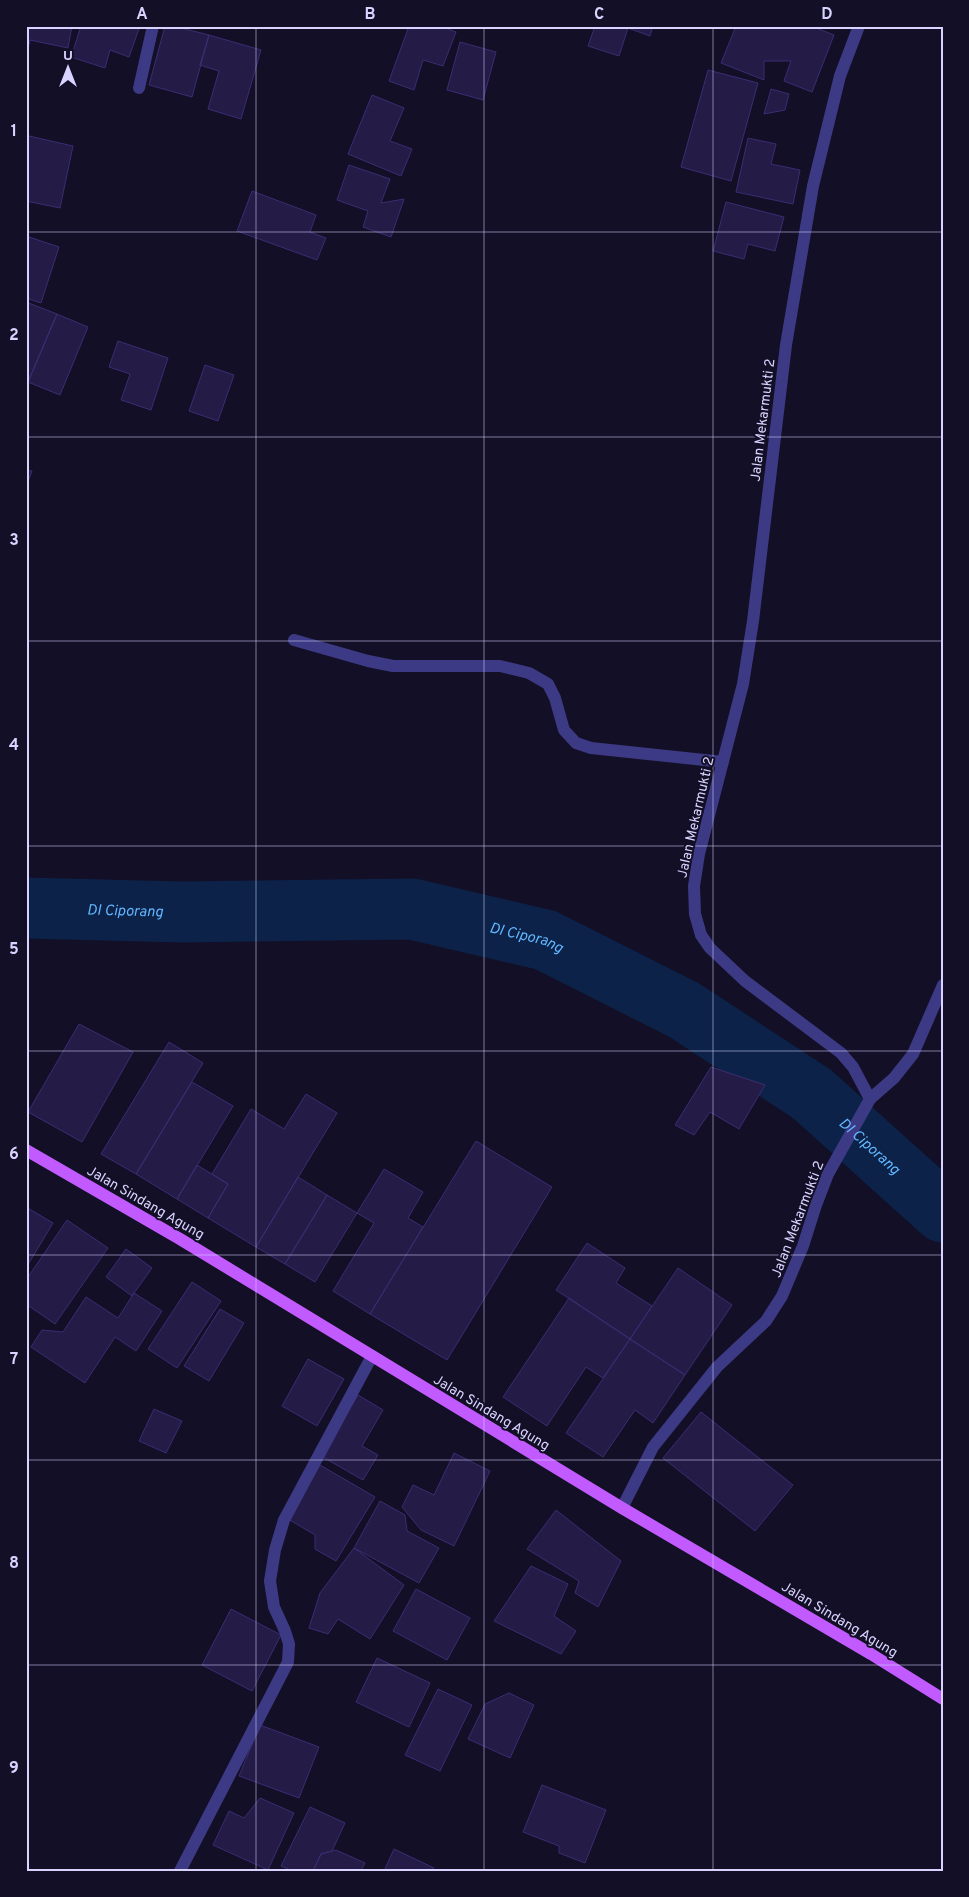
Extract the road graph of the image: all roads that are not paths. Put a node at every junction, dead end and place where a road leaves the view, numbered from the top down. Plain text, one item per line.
1 (153, 26) edge
2 (858, 26) edge
3 (139, 88) dead end
4 (294, 640) dead end
5 (723, 762) junction
6 (943, 985) edge
7 (870, 1099) junction
8 (26, 1150) edge
9 (372, 1356) junction
10 (622, 1508) junction
11 (943, 1699) edge
12 (180, 1871) edge

1 - 3 street
2 - 5 street, Jalan Mekarmukti 2
4 - 5 street
5 - 7 street, Jalan Mekarmukti 2
6 - 7 street
7 - 10 street, Jalan Mekarmukti 2
8 - 9 main road, Jalan Sindang Agung
9 - 10 main road, Jalan Sindang Agung
9 - 12 street
10 - 11 main road, Jalan Sindang Agung

